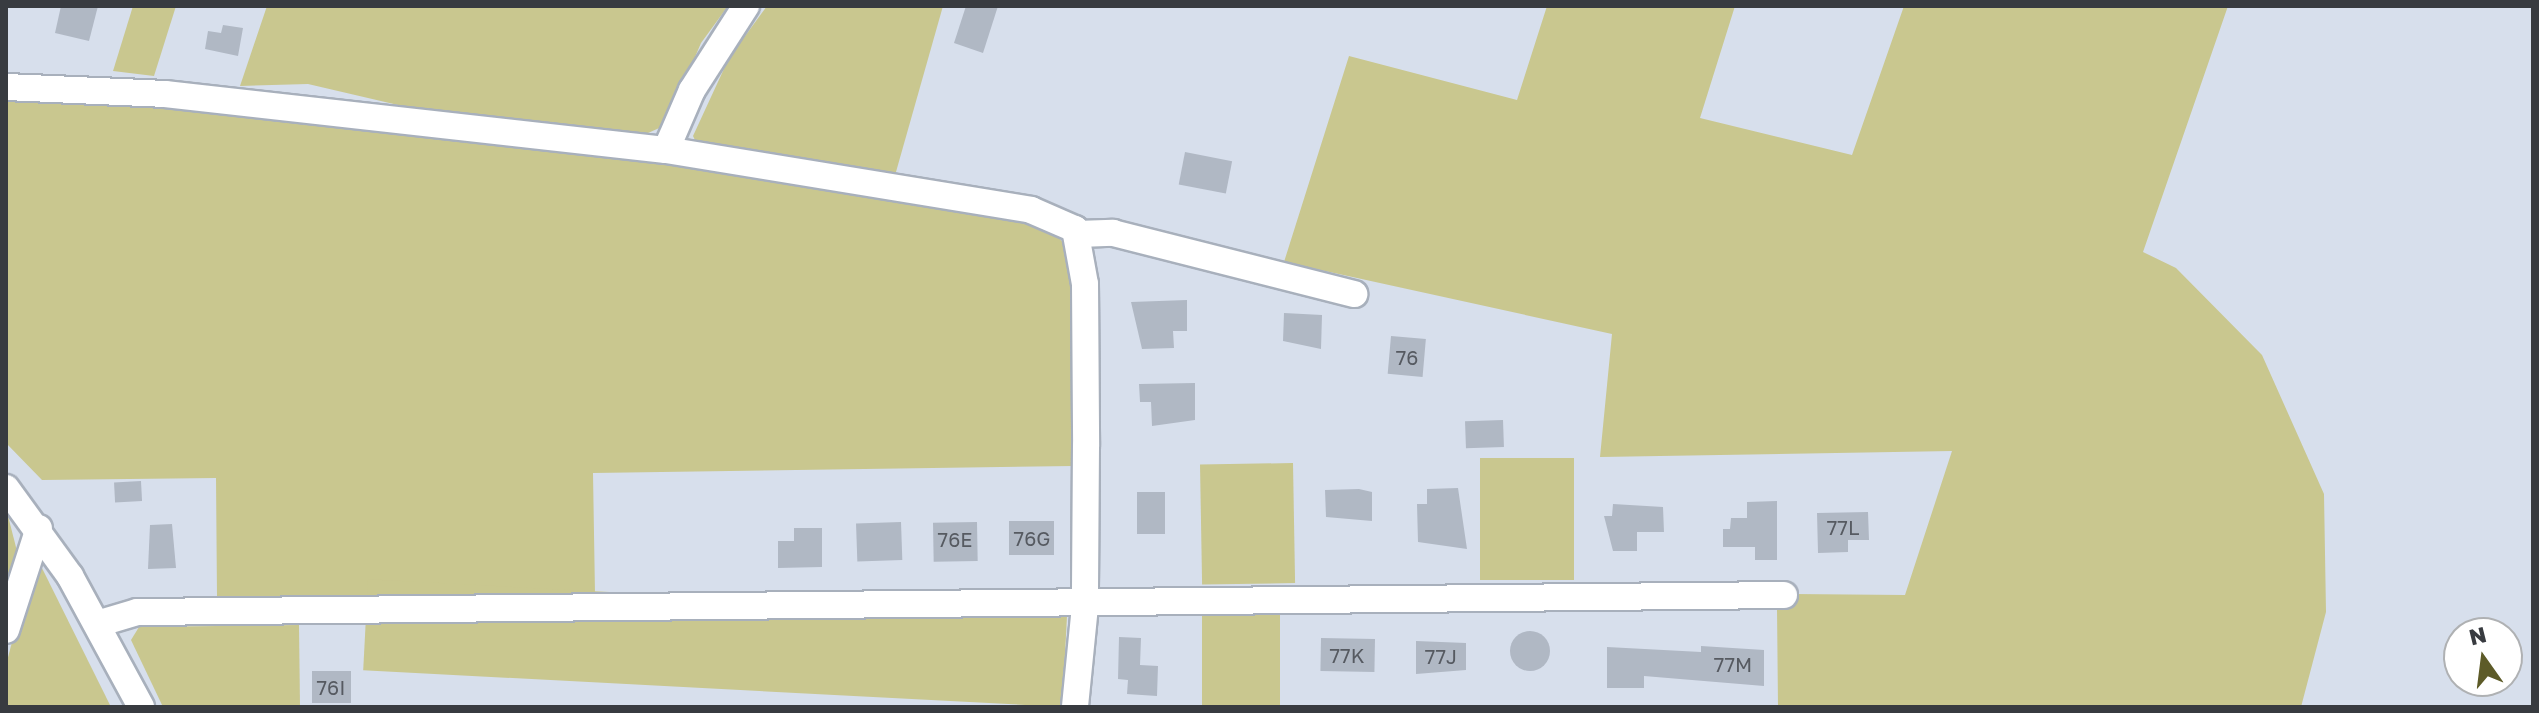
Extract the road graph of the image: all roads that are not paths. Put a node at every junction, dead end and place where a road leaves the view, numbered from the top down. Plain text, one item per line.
1 (746, 6) edge
2 (6, 87) edge
3 (666, 150) junction
4 (1078, 234) junction
5 (1354, 294) dead end
6 (6, 488) edge
7 (39, 528) junction
8 (1784, 595) dead end
9 (1085, 606) junction
10 (97, 624) junction
11 (6, 630) edge
12 (141, 707) edge
13 (1075, 707) edge

1 - 3 street
2 - 3 street
3 - 4 street
4 - 5 street
4 - 9 street
6 - 7 street
7 - 10 street
7 - 11 street
8 - 9 street
9 - 10 street
9 - 13 street
10 - 12 street

